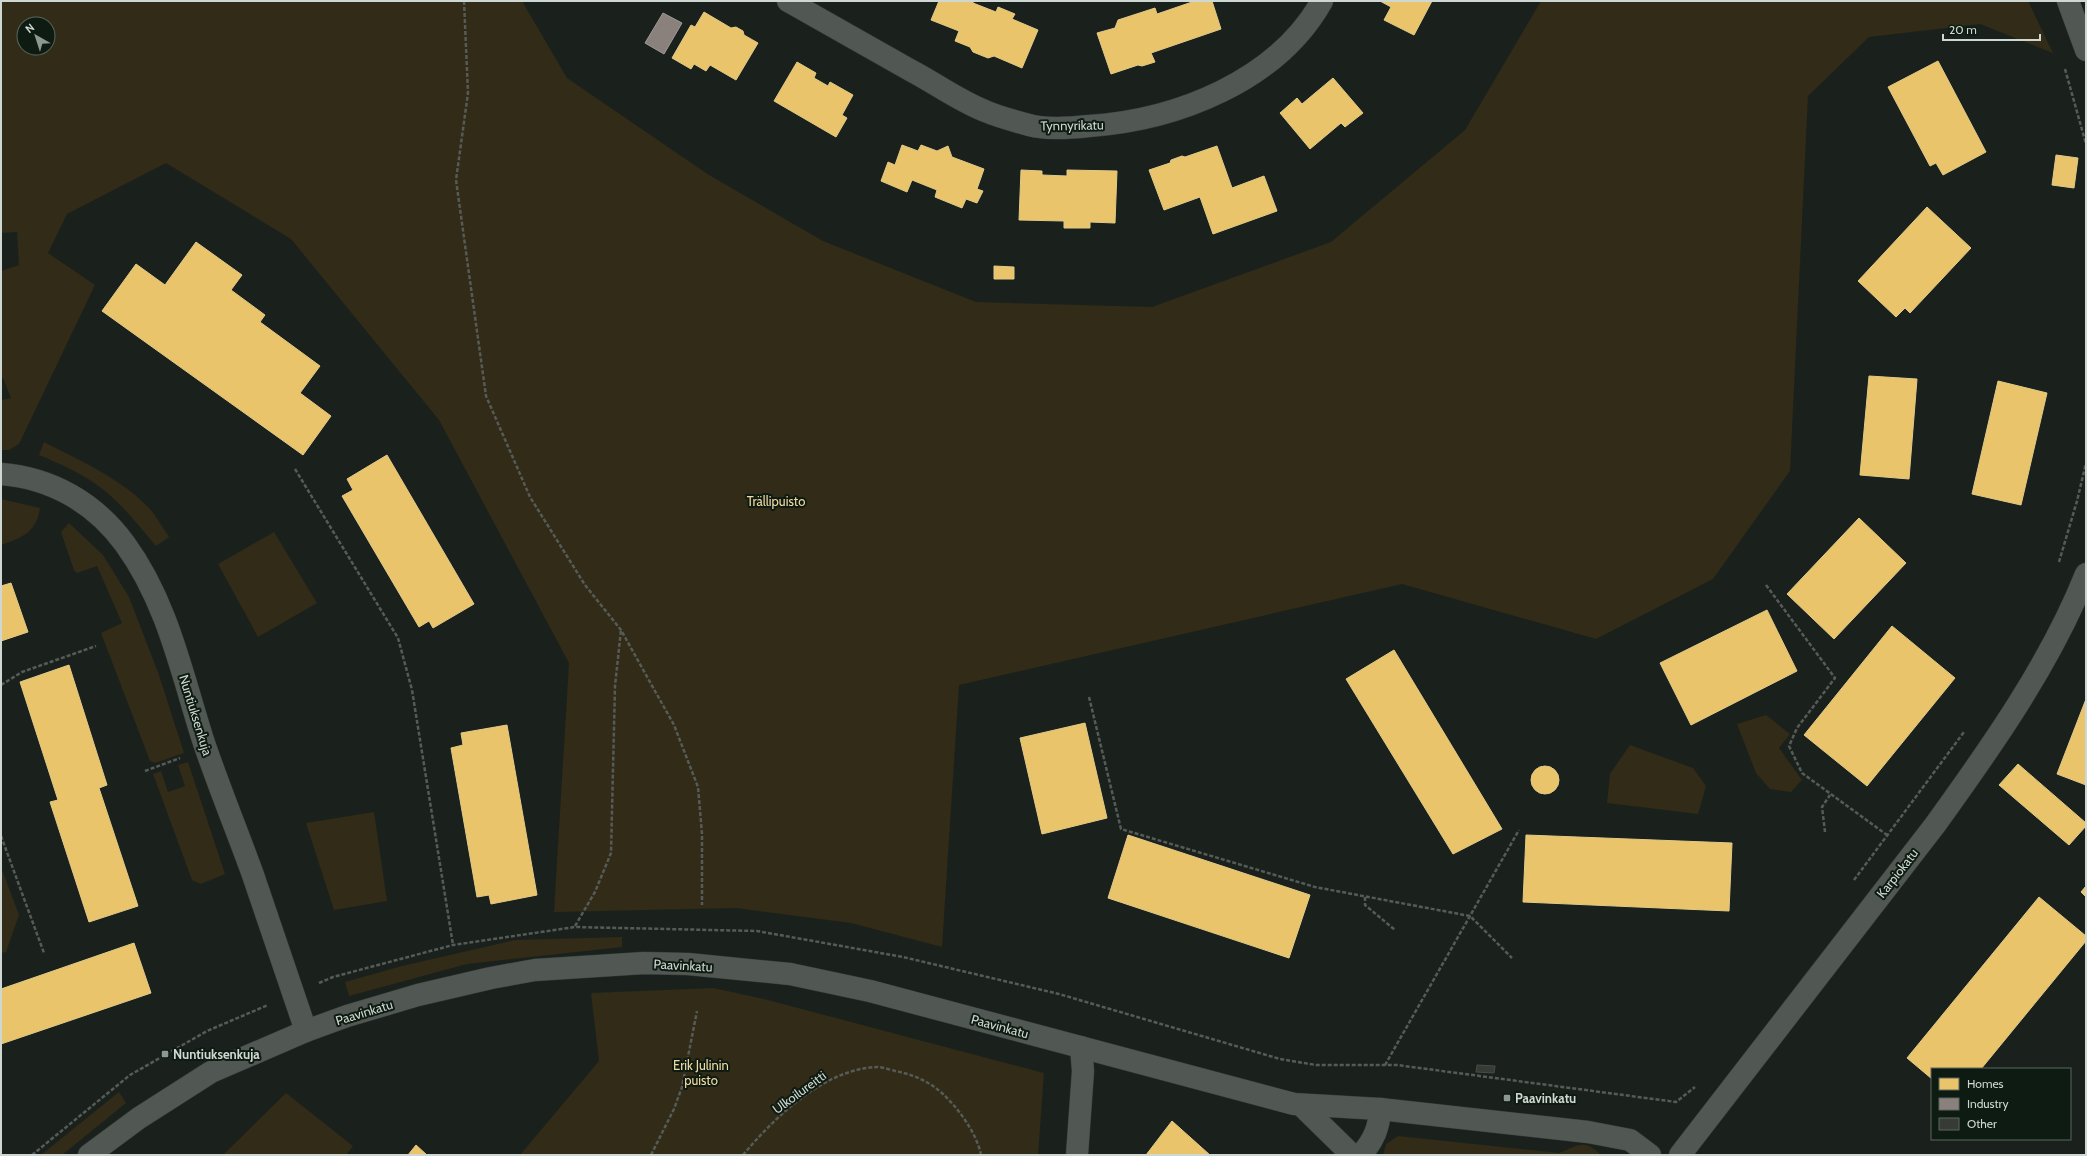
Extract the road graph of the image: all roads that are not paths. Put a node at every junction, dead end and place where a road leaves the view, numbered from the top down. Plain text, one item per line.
1 (788, 1) edge
2 (1322, 1) edge
3 (2068, 1) edge
4 (2086, 50) edge
5 (1, 474) edge
6 (2086, 574) edge
7 (306, 1031) junction
8 (1082, 1047) junction
9 (1302, 1106) junction
10 (1380, 1108) junction
11 (89, 1155) edge
12 (1078, 1155) edge
13 (1352, 1155) edge
14 (1361, 1155) edge
15 (1650, 1155) edge
16 (1680, 1155) edge

1 - 2 street, Tynnyrikatu
3 - 4 street
5 - 7 street, Nuntiuksenkuja
6 - 16 street, Karpiokatu
7 - 8 street, Paavinkatu
7 - 11 street, Paavinkatu
8 - 9 street, Paavinkatu
8 - 12 street
9 - 10 street, Paavinkatu
9 - 13 street, Paavinkatu
10 - 14 street
10 - 15 street, Paavinkatu

